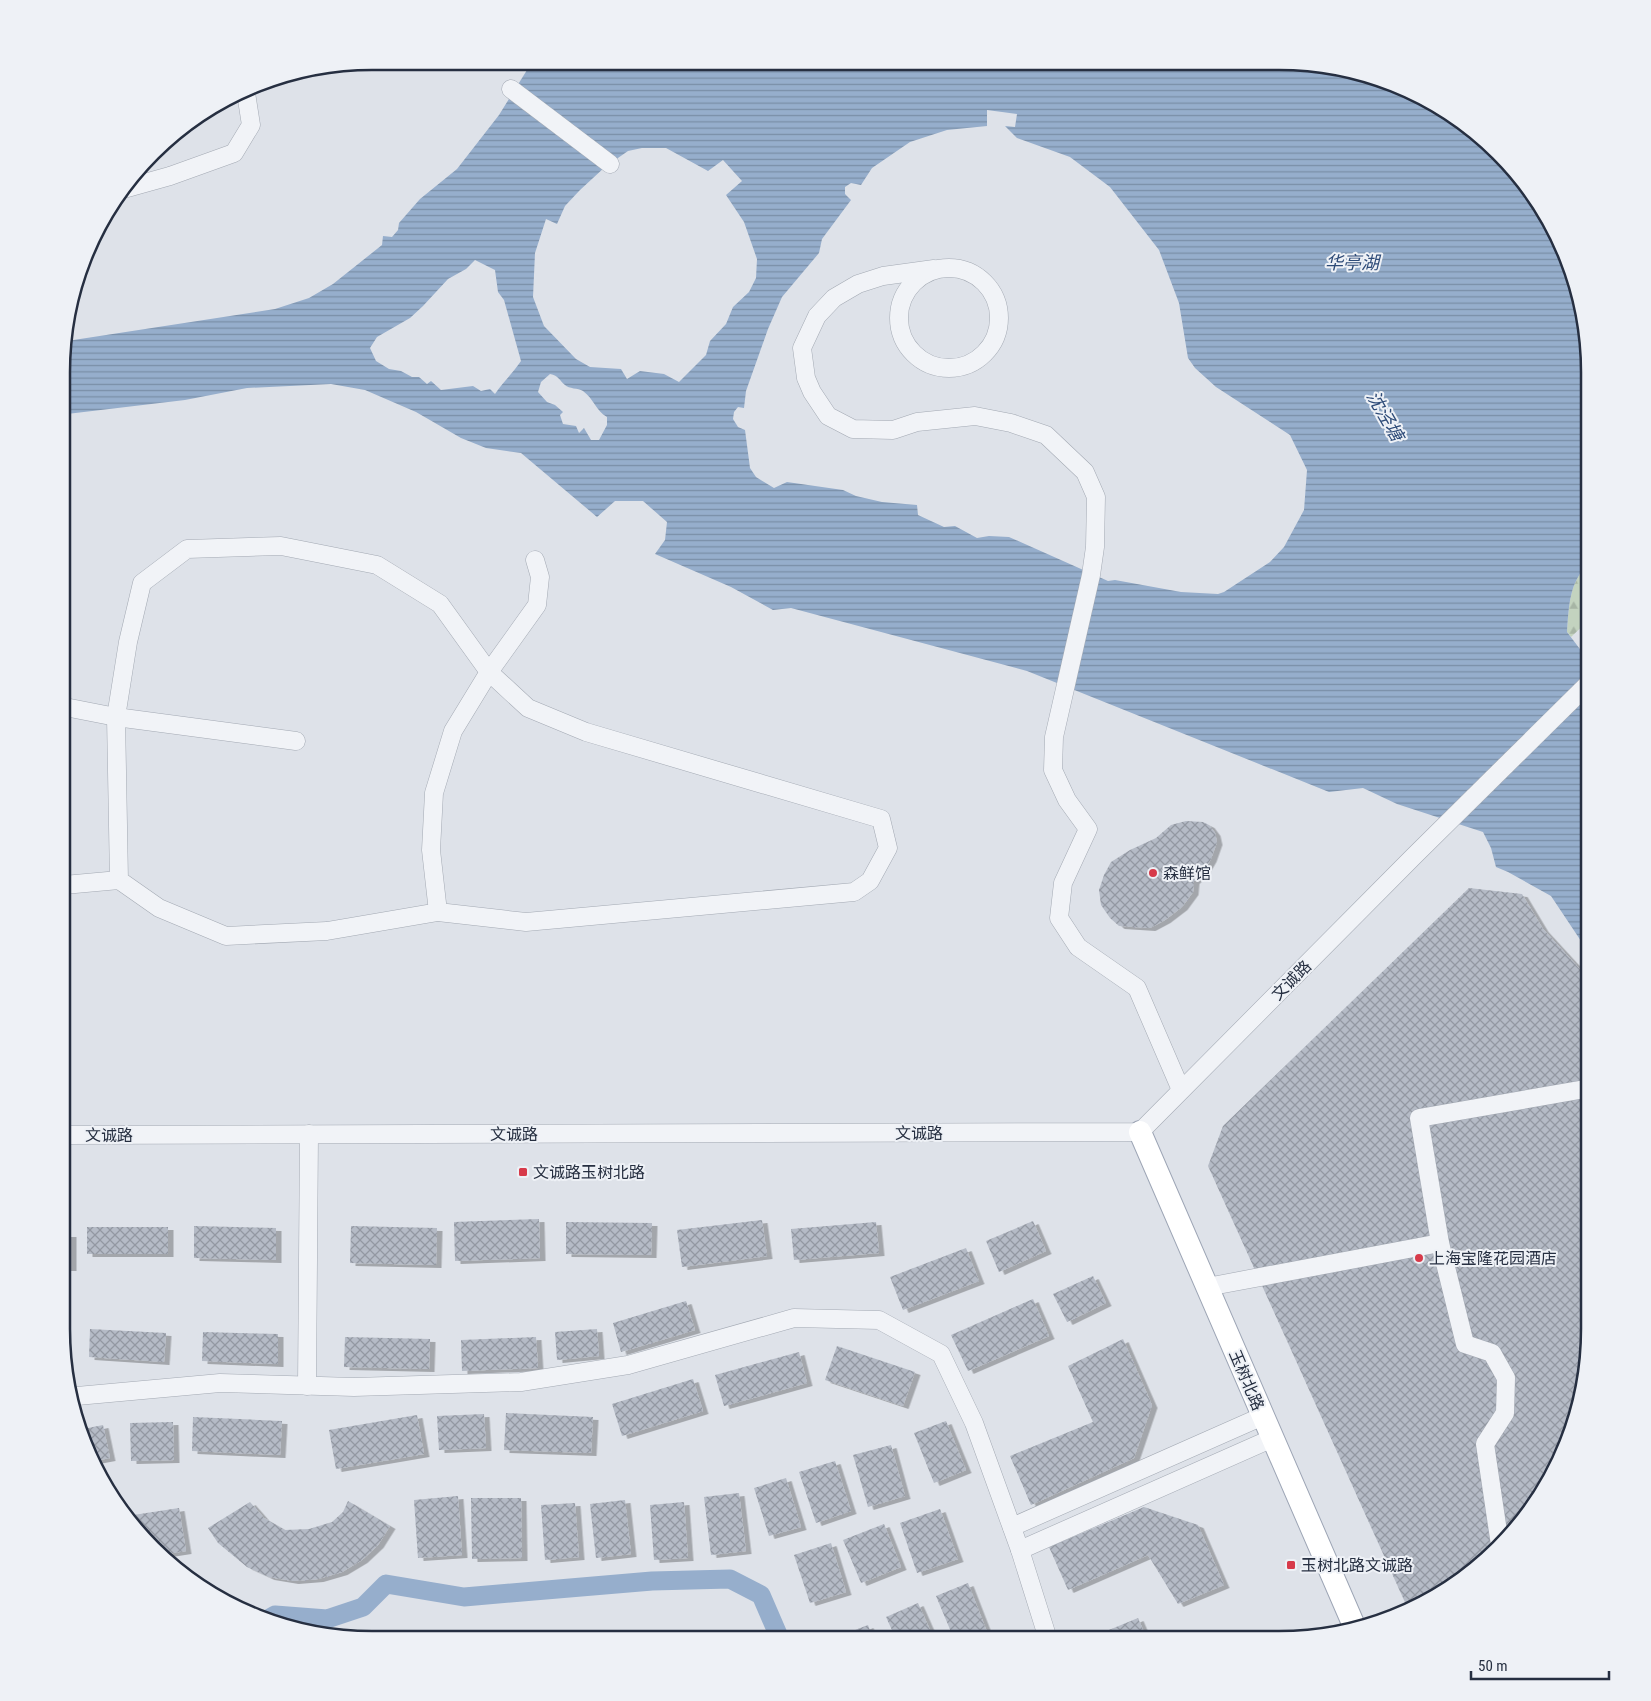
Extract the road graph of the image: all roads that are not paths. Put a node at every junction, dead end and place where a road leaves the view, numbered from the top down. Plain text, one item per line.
1 (511, 88) dead end
2 (247, 98) edge
3 (610, 164) dead end
4 (134, 186) edge
5 (934, 269) junction
6 (535, 560) dead end
7 (489, 672) junction
8 (1581, 691) edge
9 (70, 708) edge
10 (116, 717) junction
11 (296, 741) dead end
12 (119, 880) junction
13 (70, 884) edge
14 (438, 912) junction
15 (1181, 1090) junction
16 (1581, 1090) edge
17 (1140, 1132) junction
18 (309, 1134) junction
19 (70, 1135) edge
20 (1440, 1242) junction
21 (1207, 1287) junction
22 (307, 1386) junction
23 (78, 1396) edge
24 (1263, 1416) junction
25 (1273, 1438) junction
26 (1012, 1527) junction
27 (1499, 1535) edge
28 (1020, 1550) junction
29 (1352, 1622) edge
30 (1045, 1631) edge

1 - 3 street
2 - 4 street
5 - 5 street
5 - 15 street
6 - 7 street
7 - 10 street
7 - 14 street
7 - 14 street
8 - 15 street, 文诚路
9 - 10 street
10 - 11 street
10 - 12 street
12 - 13 street
12 - 14 street
15 - 17 street, 文诚路
16 - 20 street
17 - 18 street, 文诚路
17 - 21 main road, 玉树北路
18 - 19 street, 文诚路
18 - 22 street
20 - 21 street
20 - 27 street
21 - 24 main road, 玉树北路
22 - 23 street
22 - 26 street
24 - 25 main road, 玉树北路
24 - 26 street
25 - 28 street
25 - 29 main road, 玉树北路
26 - 28 street
28 - 30 street

